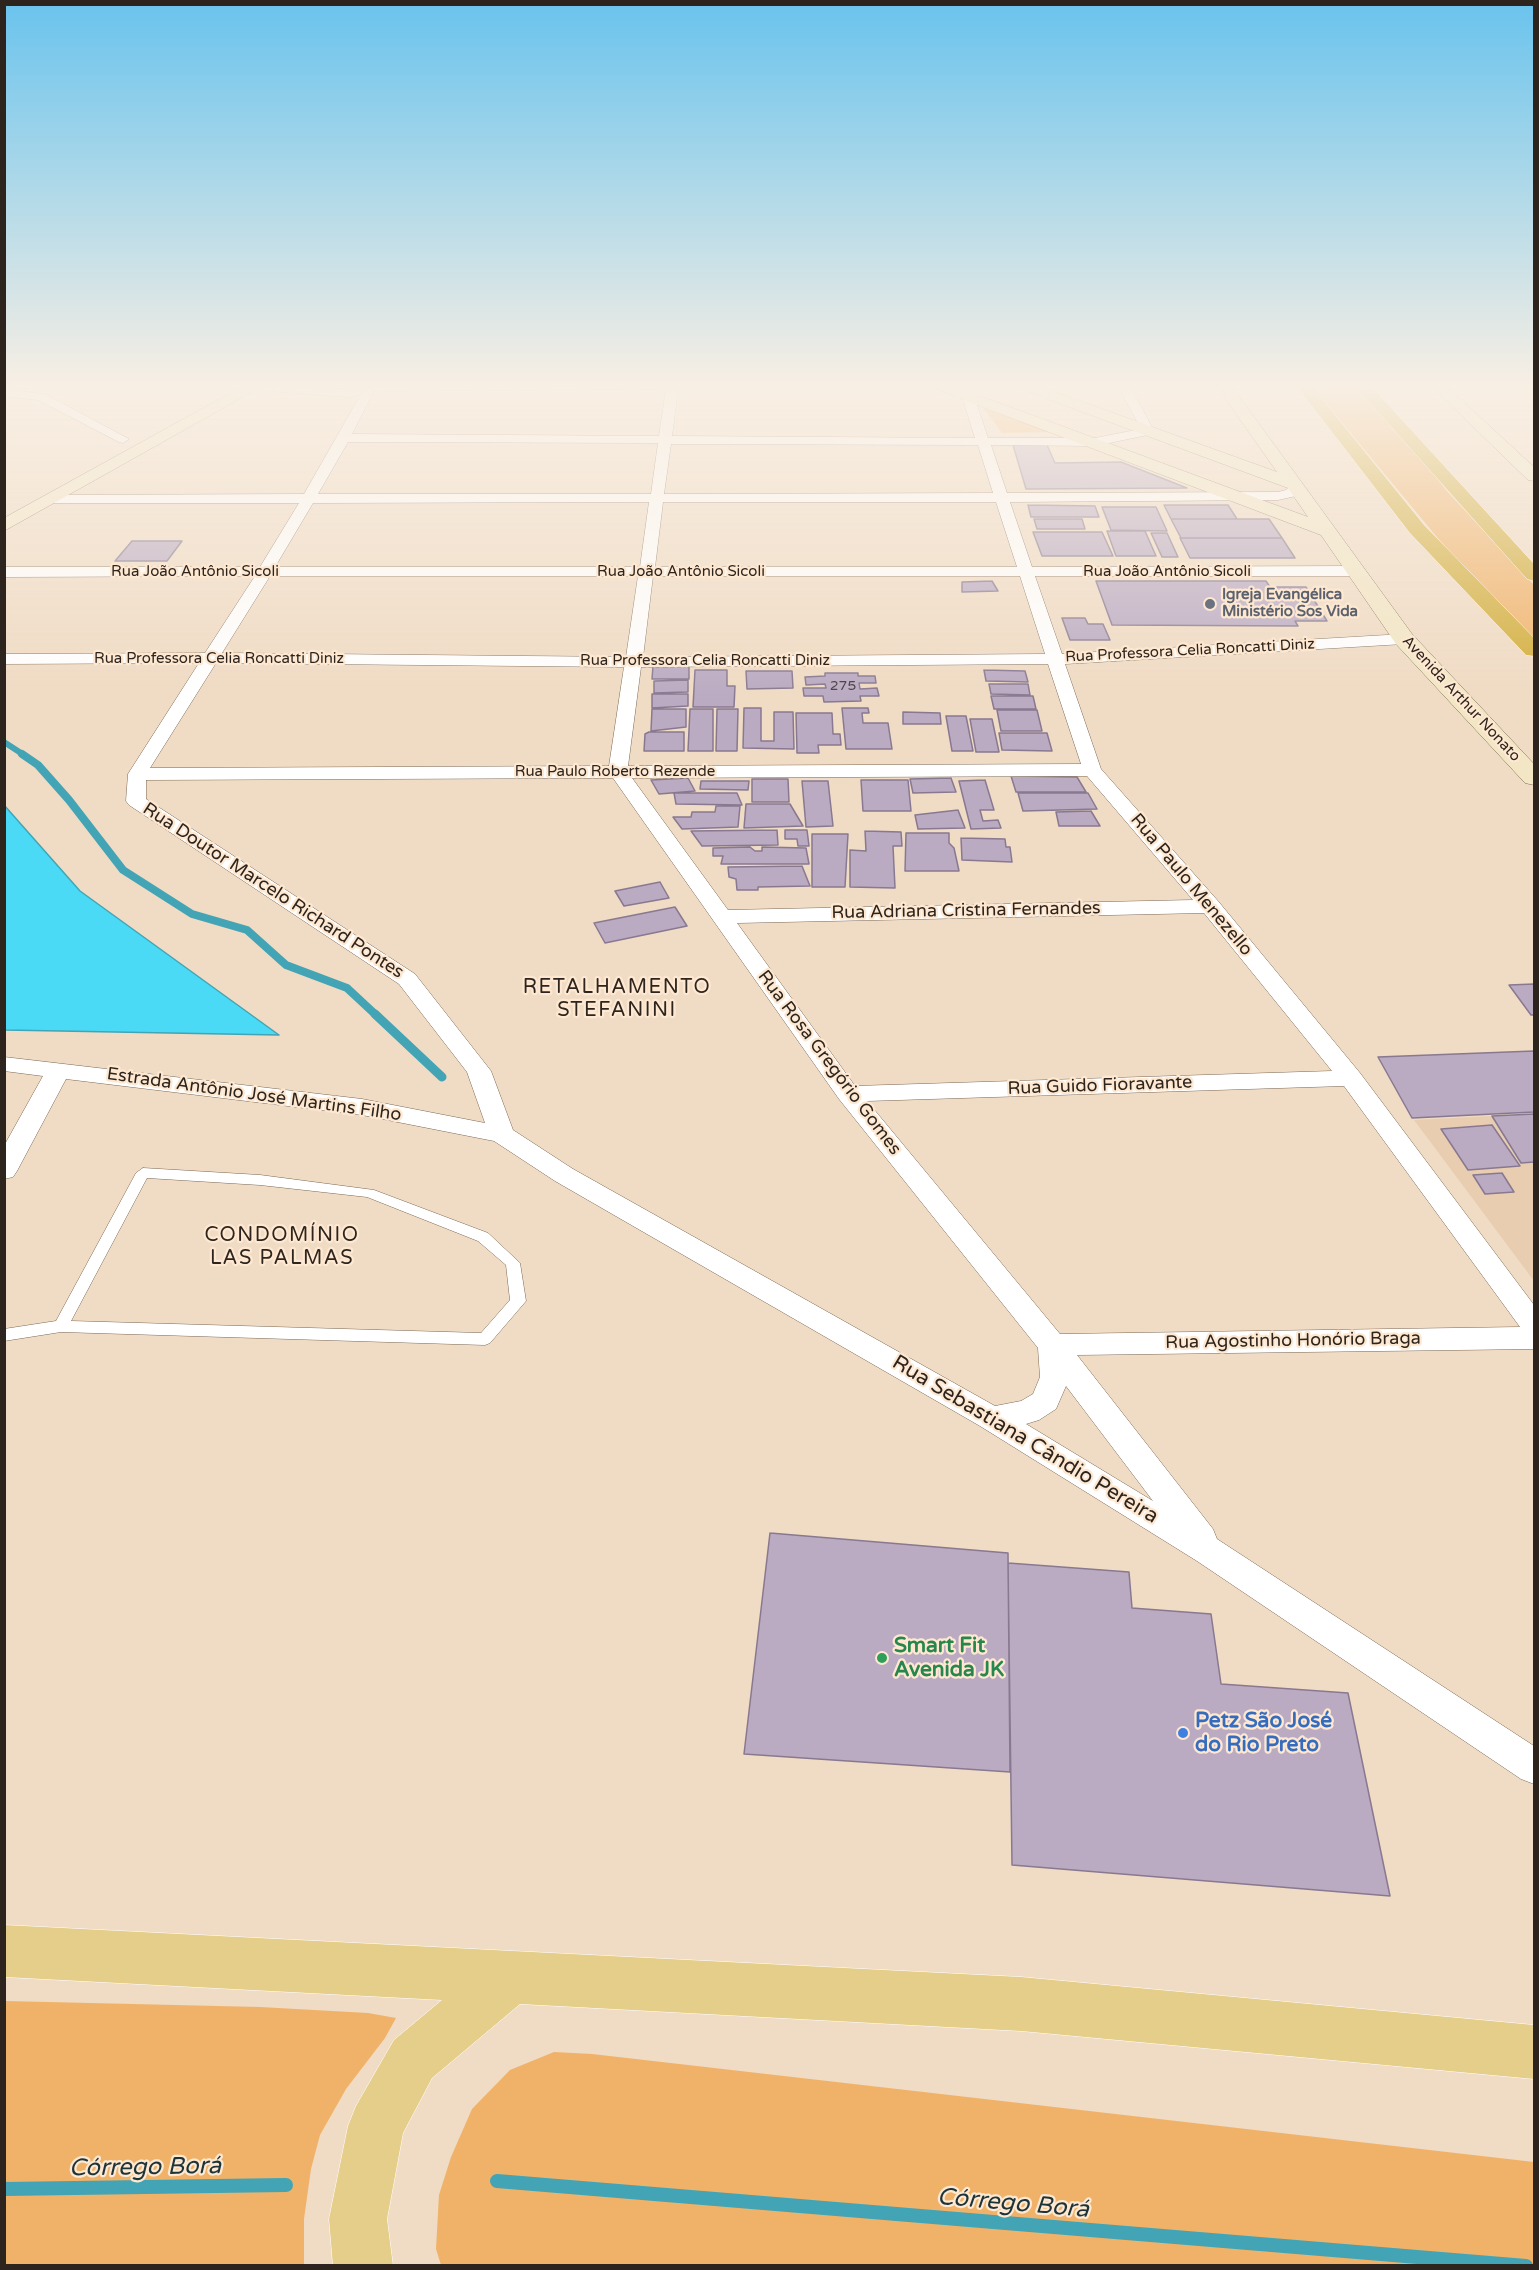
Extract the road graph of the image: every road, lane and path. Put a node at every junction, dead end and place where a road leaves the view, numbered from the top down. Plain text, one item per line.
1 (67, 490) edge
2 (315, 490) edge
3 (657, 490) edge
4 (1000, 490) edge
5 (1219, 490) edge
6 (1293, 490) edge
7 (1299, 490) edge
8 (1387, 490) edge
9 (1457, 490) edge
10 (1237, 497) junction
11 (51, 499) junction
12 (656, 499) junction
13 (1003, 499) junction
14 (309, 500) junction
15 (4, 526) edge
16 (1328, 531) junction
17 (1357, 571) junction
18 (4, 572) edge
19 (266, 572) junction
20 (646, 572) junction
21 (1027, 573) junction
22 (1534, 575) edge
23 (1404, 639) junction
24 (1534, 650) edge
25 (210, 658) junction
26 (1056, 658) junction
27 (4, 659) edge
28 (634, 662) junction
29 (1092, 770) junction
30 (618, 772) junction
31 (137, 774) junction
32 (1534, 778) edge
33 (1210, 906) junction
34 (722, 917) junction
35 (4, 1064) edge
36 (59, 1069) junction
37 (1351, 1078) junction
38 (848, 1094) junction
39 (502, 1134) junction
40 (4, 1171) edge
41 (1534, 1325) edge
42 (61, 1326) junction
43 (4, 1335) edge
44 (1534, 1338) edge
45 (1052, 1345) junction
46 (991, 1418) junction
47 (1209, 1551) junction
48 (1534, 1767) edge
49 (4, 1951) edge
50 (512, 1977) junction
51 (1534, 2052) edge
52 (363, 2196) junction
53 (363, 2265) edge
54 (381, 2265) edge

1 - 11 main road
2 - 14 street
3 - 12 street
4 - 13 street, Rua Paulo Menezello
5 - 10 main road
6 - 10 street
7 - 16 main road, Avenida Arthur Nonato
8 - 24 highway
9 - 22 highway
10 - 13 street
10 - 16 main road
11 - 14 street
11 - 15 main road
12 - 13 street
12 - 14 street
12 - 20 street
13 - 21 street, Rua Paulo Menezello
14 - 19 street
16 - 17 main road, Avenida Arthur Nonato
17 - 21 street, Rua João Antônio Sicoli
17 - 23 main road, Avenida Arthur Nonato
18 - 19 street, Rua João Antônio Sicoli
19 - 20 street, Rua João Antônio Sicoli
19 - 25 street
20 - 21 street, Rua João Antônio Sicoli
20 - 28 street
21 - 26 street, Rua Paulo Menezello
23 - 26 street, Rua Professora Celia Roncatti Diniz
23 - 32 main road, Avenida Arthur Nonato
25 - 27 street, Rua Professora Celia Roncatti Diniz
25 - 28 street, Rua Professora Celia Roncatti Diniz
25 - 31 street
26 - 28 street, Rua Professora Celia Roncatti Diniz
26 - 29 street, Rua Paulo Menezello
28 - 30 street
29 - 30 street, Rua Paulo Roberto Rezende
29 - 33 street, Rua Paulo Menezello
30 - 31 street, Rua Paulo Roberto Rezende
30 - 34 street, Rua Rosa Gregório Gomes
31 - 39 street, Rua Doutor Marcelo Richard Pontes
33 - 34 street, Rua Adriana Cristina Fernandes
33 - 37 street, Rua Paulo Menezello
34 - 38 street, Rua Rosa Gregório Gomes
35 - 36 street, Estrada Antônio José Martins Filho
36 - 39 street, Estrada Antônio José Martins Filho
36 - 40 street
37 - 38 street, Rua Guido Fioravante
37 - 41 street, Rua Paulo Menezello
38 - 45 street, Rua Rosa Gregório Gomes
39 - 46 street, Rua Sebastiana Cândio Pereira
42 - 42 lane
42 - 43 lane
44 - 45 street, Rua Agostinho Honório Braga
45 - 46 street
45 - 47 street, Rua Rosa Gregório Gomes
46 - 47 street, Rua Sebastiana Cândio Pereira
47 - 48 street, Rua Sebastiana Cândio Pereira
49 - 50 main road
50 - 51 main road
50 - 52 main road
52 - 53 main road
52 - 54 main road

